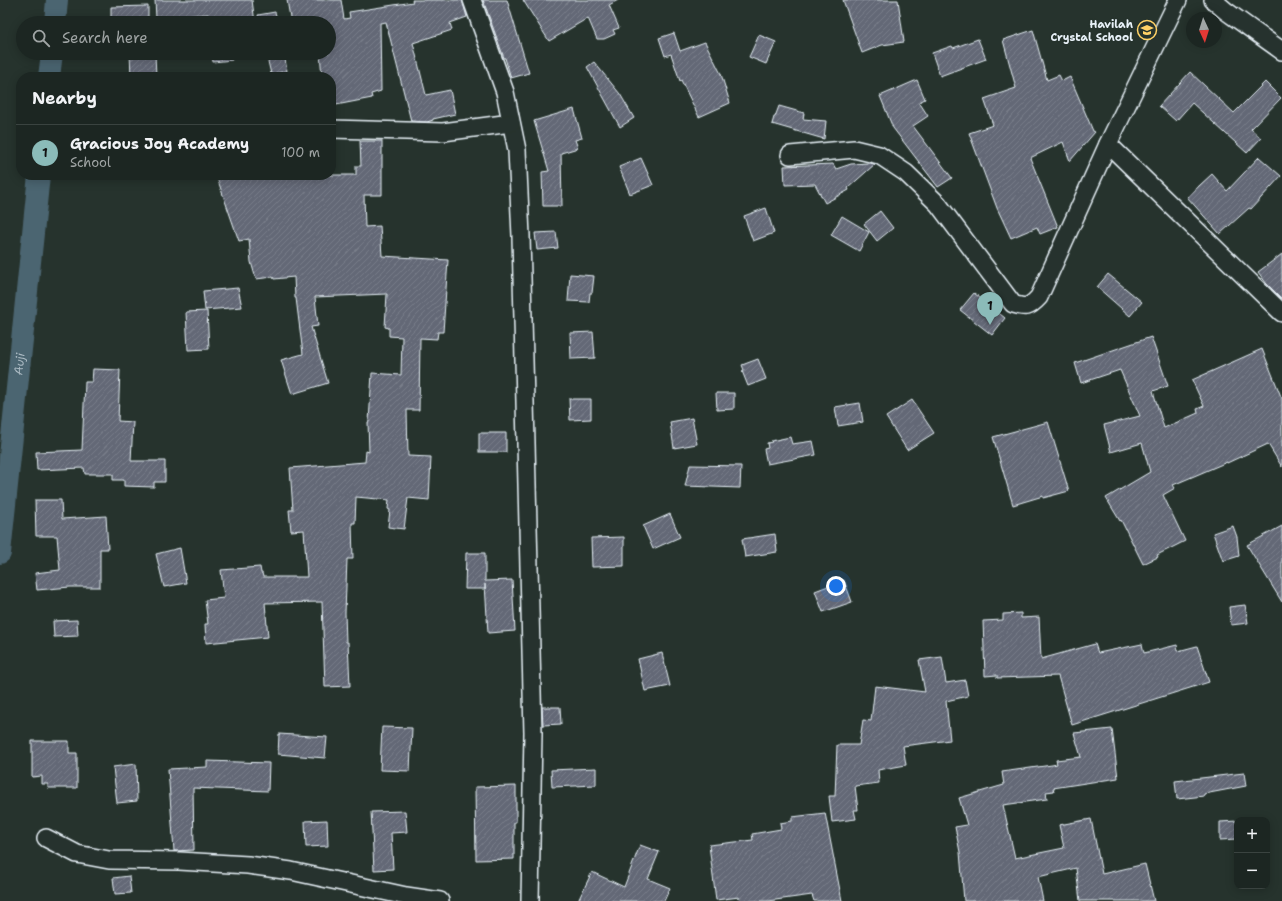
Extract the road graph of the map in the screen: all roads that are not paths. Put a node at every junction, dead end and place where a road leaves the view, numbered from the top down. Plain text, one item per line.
1 (472, 0) edge
2 (1178, 0) edge
3 (1213, 0) edge
4 (1282, 51) edge
5 (511, 122) junction
6 (336, 129) edge
7 (1108, 144) junction
8 (790, 154) dead end
9 (1282, 313) edge
10 (46, 838) dead end
11 (440, 901) edge
12 (530, 901) edge

1 - 5 street
2 - 7 street
3 - 4 street
5 - 6 street
5 - 12 street
7 - 8 street
7 - 9 street
10 - 11 street

